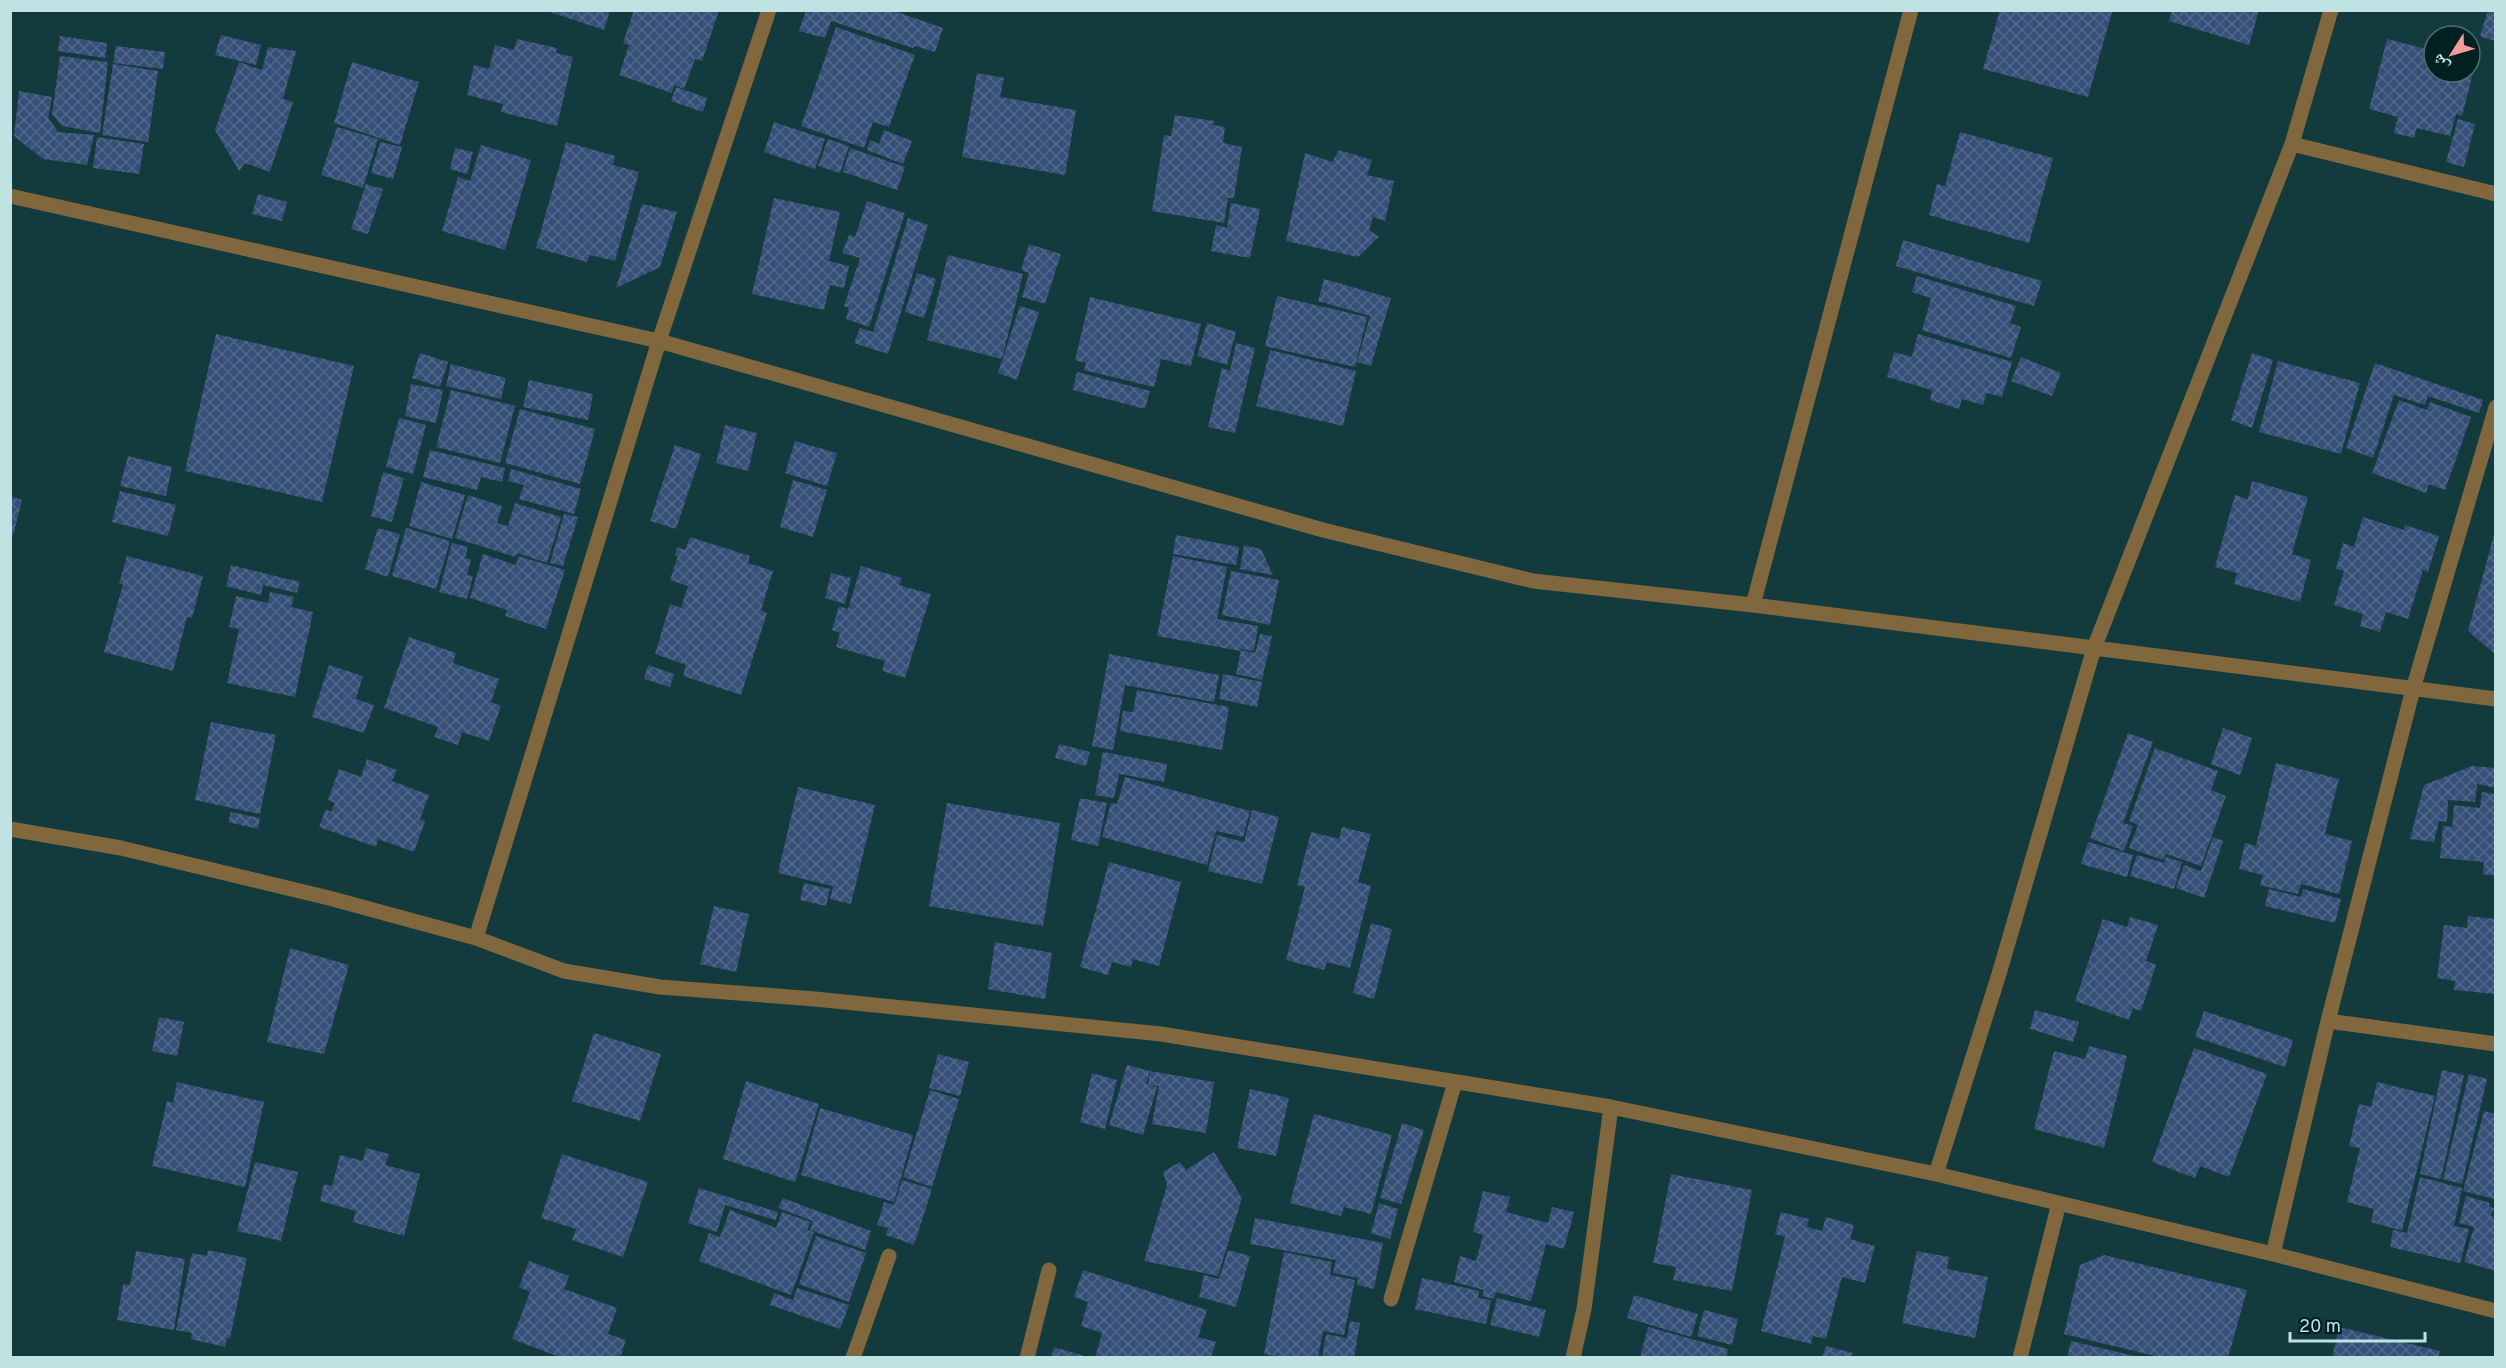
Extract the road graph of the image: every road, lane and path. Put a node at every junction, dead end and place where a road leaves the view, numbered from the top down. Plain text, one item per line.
1 (769, 10) edge
2 (1911, 10) edge
3 (2331, 10) edge
4 (2292, 144) junction
5 (2496, 194) edge
6 (10, 196) edge
7 (659, 341) junction
8 (2496, 407) edge
9 (1753, 604) junction
10 (2094, 648) junction
11 (2413, 689) junction
12 (2496, 699) edge
13 (10, 829) edge
14 (477, 938) junction
15 (2328, 1021) junction
16 (2496, 1044) edge
17 (1455, 1082) junction
18 (1611, 1107) junction
19 (1936, 1174) junction
20 (2059, 1203) junction
21 (2273, 1254) junction
22 (889, 1256) dead end
23 (1049, 1270) dead end
24 (1391, 1299) dead end
25 (2496, 1311) edge
26 (853, 1358) edge
27 (1027, 1358) edge
28 (1573, 1358) edge
29 (2020, 1358) edge

1 - 7 street
2 - 9 street
3 - 4 street
4 - 5 street
4 - 10 street
6 - 7 street
7 - 9 street
7 - 14 street
8 - 11 street
9 - 10 street
10 - 11 street
10 - 19 street
11 - 12 street
11 - 15 street
13 - 14 street
14 - 17 street
15 - 16 street
15 - 21 street
17 - 18 street
17 - 24 street
18 - 19 street
18 - 28 street
19 - 20 street
20 - 21 street
20 - 29 street
21 - 25 street
22 - 26 street
23 - 27 street

